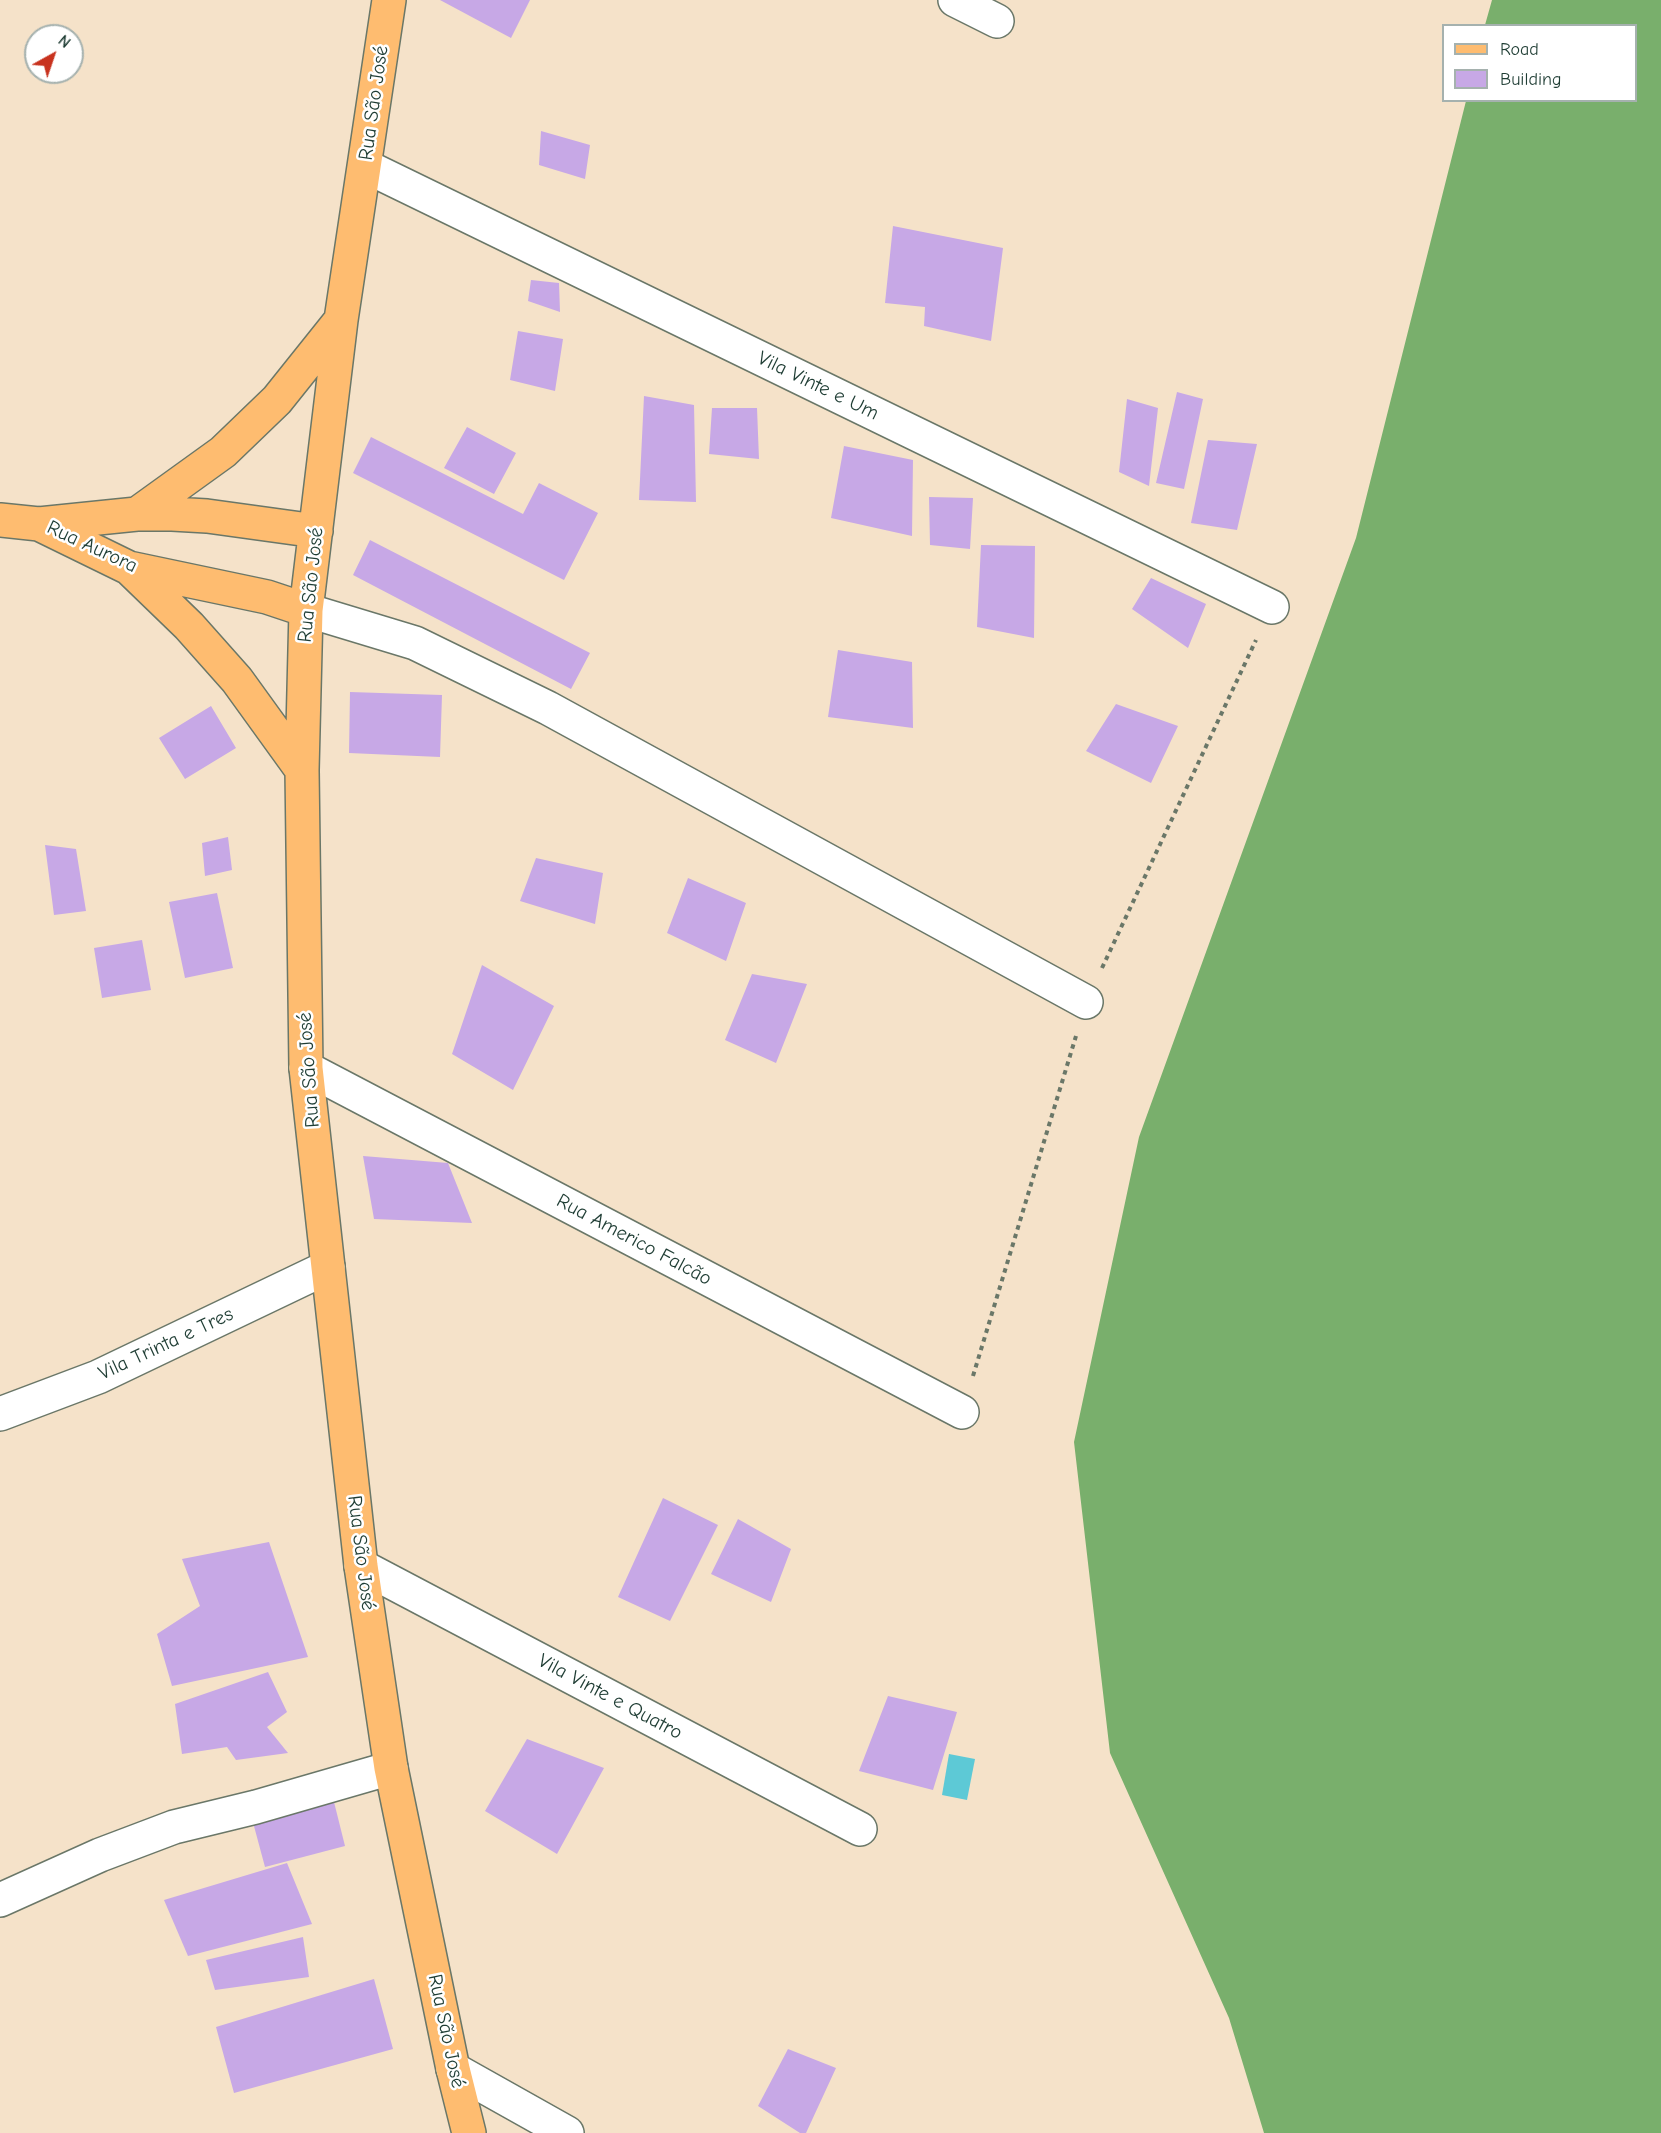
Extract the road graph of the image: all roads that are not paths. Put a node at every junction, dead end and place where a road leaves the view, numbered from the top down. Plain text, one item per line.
1 (389, 0) edge
2 (955, 0) edge
3 (997, 21) dead end
4 (365, 166) junction
5 (341, 320) junction
6 (136, 514) junction
7 (0, 520) edge
8 (39, 524) junction
9 (316, 531) junction
10 (129, 568) junction
11 (1272, 607) dead end
12 (306, 610) junction
13 (302, 770) junction
14 (1086, 1002) dead end
15 (306, 1068) junction
16 (328, 1267) junction
17 (962, 1412) dead end
18 (0, 1414) edge
19 (361, 1566) junction
20 (391, 1768) junction
21 (860, 1829) dead end
22 (0, 1900) edge
23 (453, 2069) junction
24 (470, 2133) edge
25 (567, 2133) edge

1 - 4 main road, Rua São José
2 - 3 street
4 - 5 main road, Rua São José
4 - 11 street, Vila Vinte e Um
5 - 6 main road
5 - 9 main road, Rua São José
6 - 8 main road, Rua Aurora
6 - 9 main road, Rua Aurora
7 - 8 main road
8 - 10 main road, Rua Aurora
9 - 12 main road, Rua São José
10 - 12 main road, Rua Aurora
10 - 13 main road
12 - 13 main road, Rua São José
12 - 14 street
13 - 15 main road, Rua São José
15 - 16 main road, Rua São José
15 - 17 street, Rua Americo Falcão
16 - 18 street, Vila Trinta e Tres
16 - 19 main road, Rua São José
19 - 20 main road, Rua São José
19 - 21 street, Vila Vinte e Quatro
20 - 22 street
20 - 23 main road, Rua São José
23 - 24 main road, Rua São José
23 - 25 street

